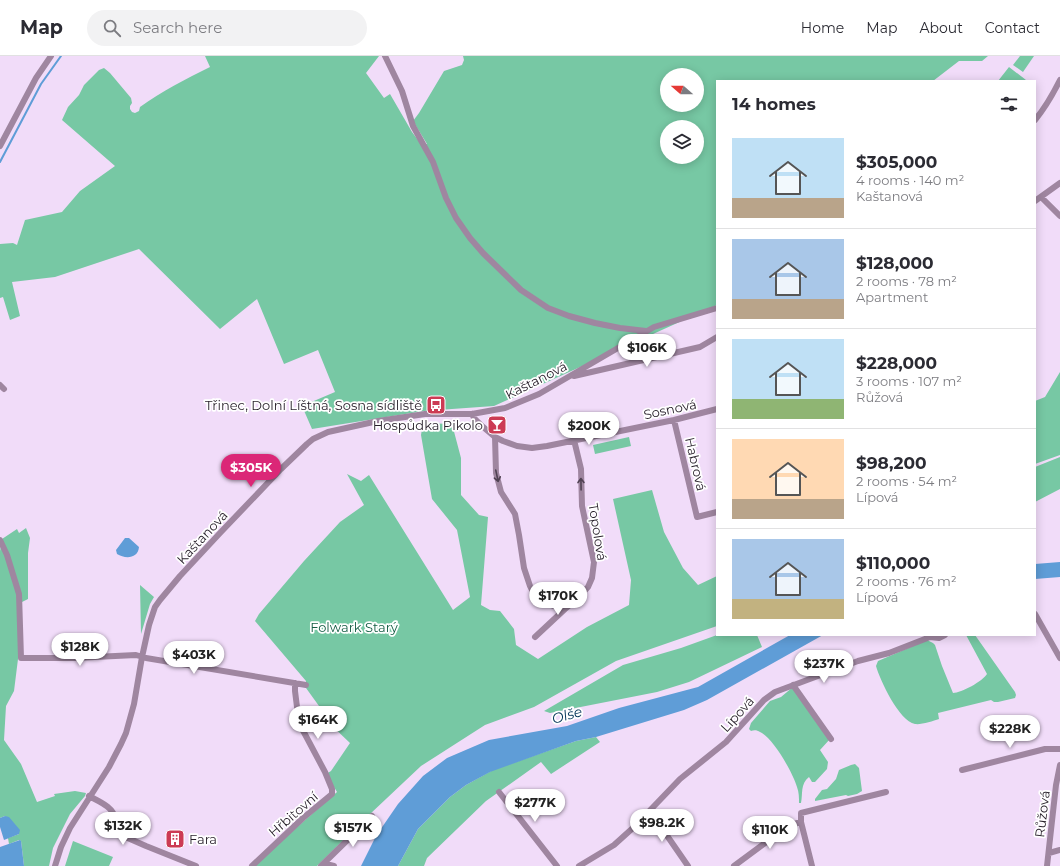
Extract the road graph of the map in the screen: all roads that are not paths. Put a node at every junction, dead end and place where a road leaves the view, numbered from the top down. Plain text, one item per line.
1 (51, 56) edge
2 (384, 56) edge
3 (1060, 80) edge
4 (1036, 119) edge
5 (0, 146) edge
6 (1060, 183) edge
7 (1038, 199) edge
8 (1060, 216) edge
9 (716, 308) edge
10 (646, 331) junction
11 (716, 338) edge
12 (568, 377) junction
13 (716, 409) edge
14 (472, 414) junction
15 (674, 420) junction
16 (495, 437) junction
17 (574, 440) junction
18 (716, 512) edge
19 (0, 540) edge
20 (565, 609) junction
21 (1036, 616) edge
22 (943, 636) edge
23 (535, 637) dead end
24 (142, 657) junction
25 (1060, 658) edge
26 (295, 683) junction
27 (306, 685) dead end
28 (793, 685) junction
29 (831, 739) dead end
30 (1060, 749) edge
31 (1060, 765) edge
32 (962, 770) dead end
33 (1058, 785) edge
34 (499, 792) dead end
35 (886, 792) dead end
36 (89, 796) junction
37 (650, 811) junction
38 (372, 816) dead end
39 (800, 822) junction
40 (1060, 850) edge
41 (1048, 853) junction
42 (55, 866) edge
43 (196, 866) edge
44 (252, 866) edge
45 (322, 866) edge
46 (334, 866) edge
47 (556, 866) edge
48 (579, 866) edge
49 (688, 866) edge
50 (734, 866) edge
51 (812, 866) edge
52 (1047, 866) edge

1 - 5 street
2 - 10 street
3 - 4 street
6 - 7 street
7 - 8 street
9 - 10 street, Kaštanová
10 - 12 street, Kaštanová
11 - 12 street
12 - 14 street, Kaštanová
13 - 15 street, Sosnová
14 - 16 street, Sosnová
14 - 24 street, Kaštanová
15 - 17 street, Sosnová
15 - 18 street, Habrová
16 - 17 street, Sosnová
16 -> 20 street
20 -> 17 street, Topolová
19 - 24 street
20 - 23 street, Topolová
21 - 25 street
22 - 28 street, Lípová
24 - 26 street
24 - 36 street, Kaštanová
26 - 27 street
26 - 44 street, Hřbitovní
28 - 29 street
28 - 37 street, Lípová
30 - 32 street
31 - 33 street, Růžová
33 - 41 street, Růžová
34 - 47 street
35 - 39 street
36 - 42 street, Kaštanová
36 - 43 street
37 - 48 street, Lípová
37 - 49 street
38 - 45 street
39 - 50 street
39 - 51 street
40 - 41 street
41 - 52 street, Růžová
45 - 46 street

